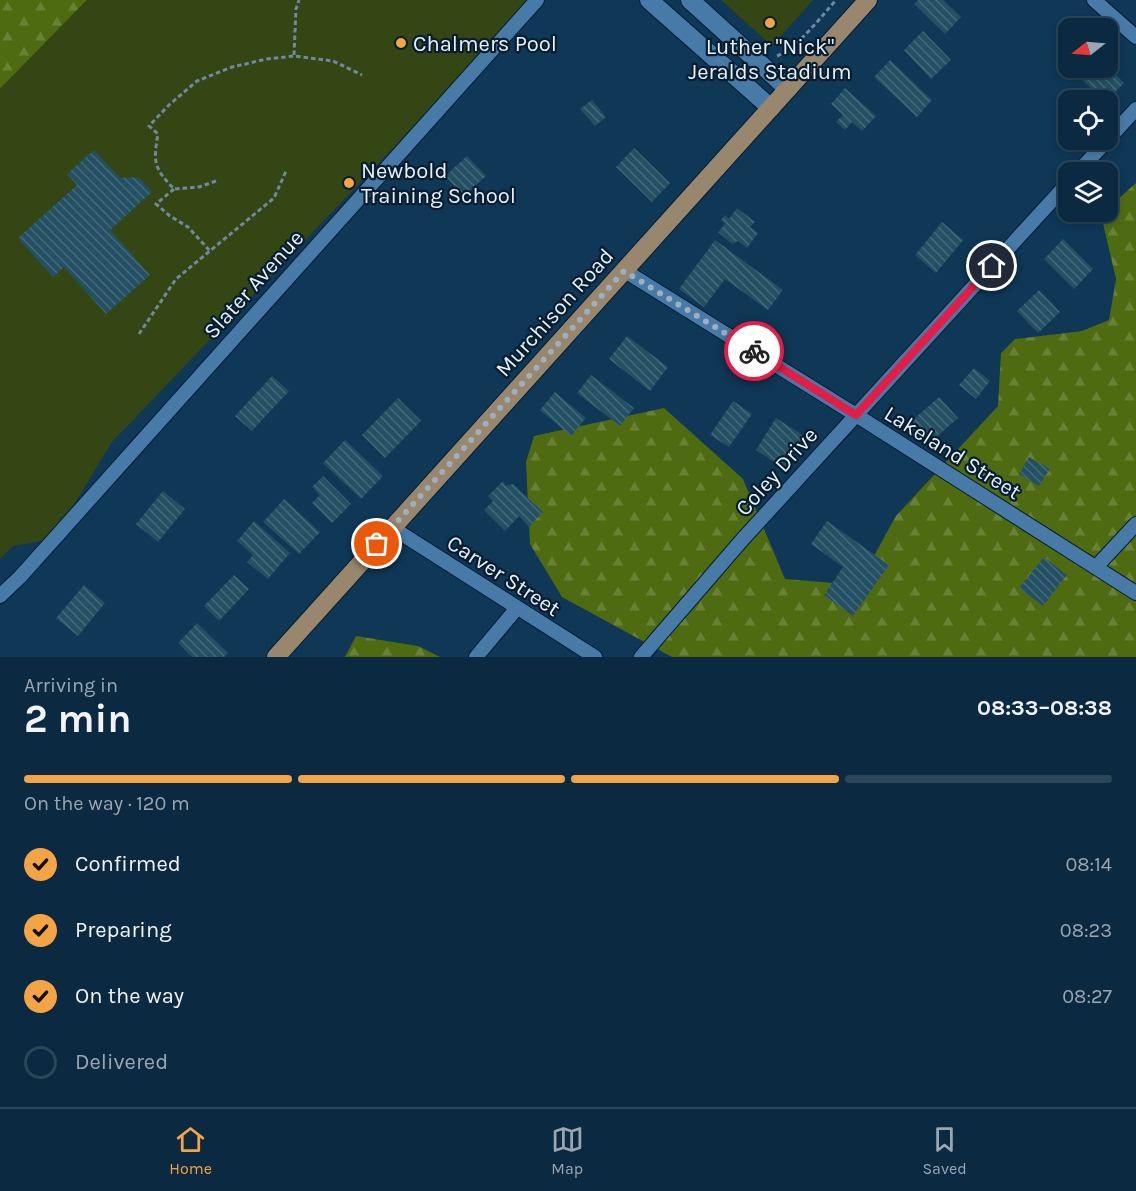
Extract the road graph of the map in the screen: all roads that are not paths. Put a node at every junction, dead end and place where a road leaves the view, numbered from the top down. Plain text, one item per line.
1 (537, 0) edge
2 (649, 0) edge
3 (690, 0) edge
4 (868, 0) edge
5 (1094, 0) edge
6 (1136, 37) edge
7 (788, 89) junction
8 (771, 108) junction
9 (1136, 109) edge
10 (1087, 162) edge
11 (1058, 194) edge
12 (624, 271) junction
13 (856, 415) junction
14 (1136, 524) edge
15 (391, 527) junction
16 (1096, 567) junction
17 (1136, 593) edge
18 (0, 596) edge
19 (517, 608) junction
20 (276, 657) edge
21 (476, 657) edge
22 (595, 657) edge
23 (641, 657) edge

1 - 18 street, Slater Avenue
2 - 8 street
3 - 7 street
4 - 7 main road, Murchison Road
5 - 6 street
7 - 8 main road, Murchison Road
8 - 12 main road, Murchison Road
9 - 10 street
11 - 13 street, Coley Drive
12 - 13 street, Lakeland Street
12 - 15 main road, Murchison Road
13 - 16 street, Lakeland Street
13 - 23 street, Coley Drive
14 - 16 street
15 - 19 street, Carver Street
15 - 20 main road, Murchison Road
16 - 17 street, Lakeland Street
19 - 21 street
19 - 22 street, Carver Street

